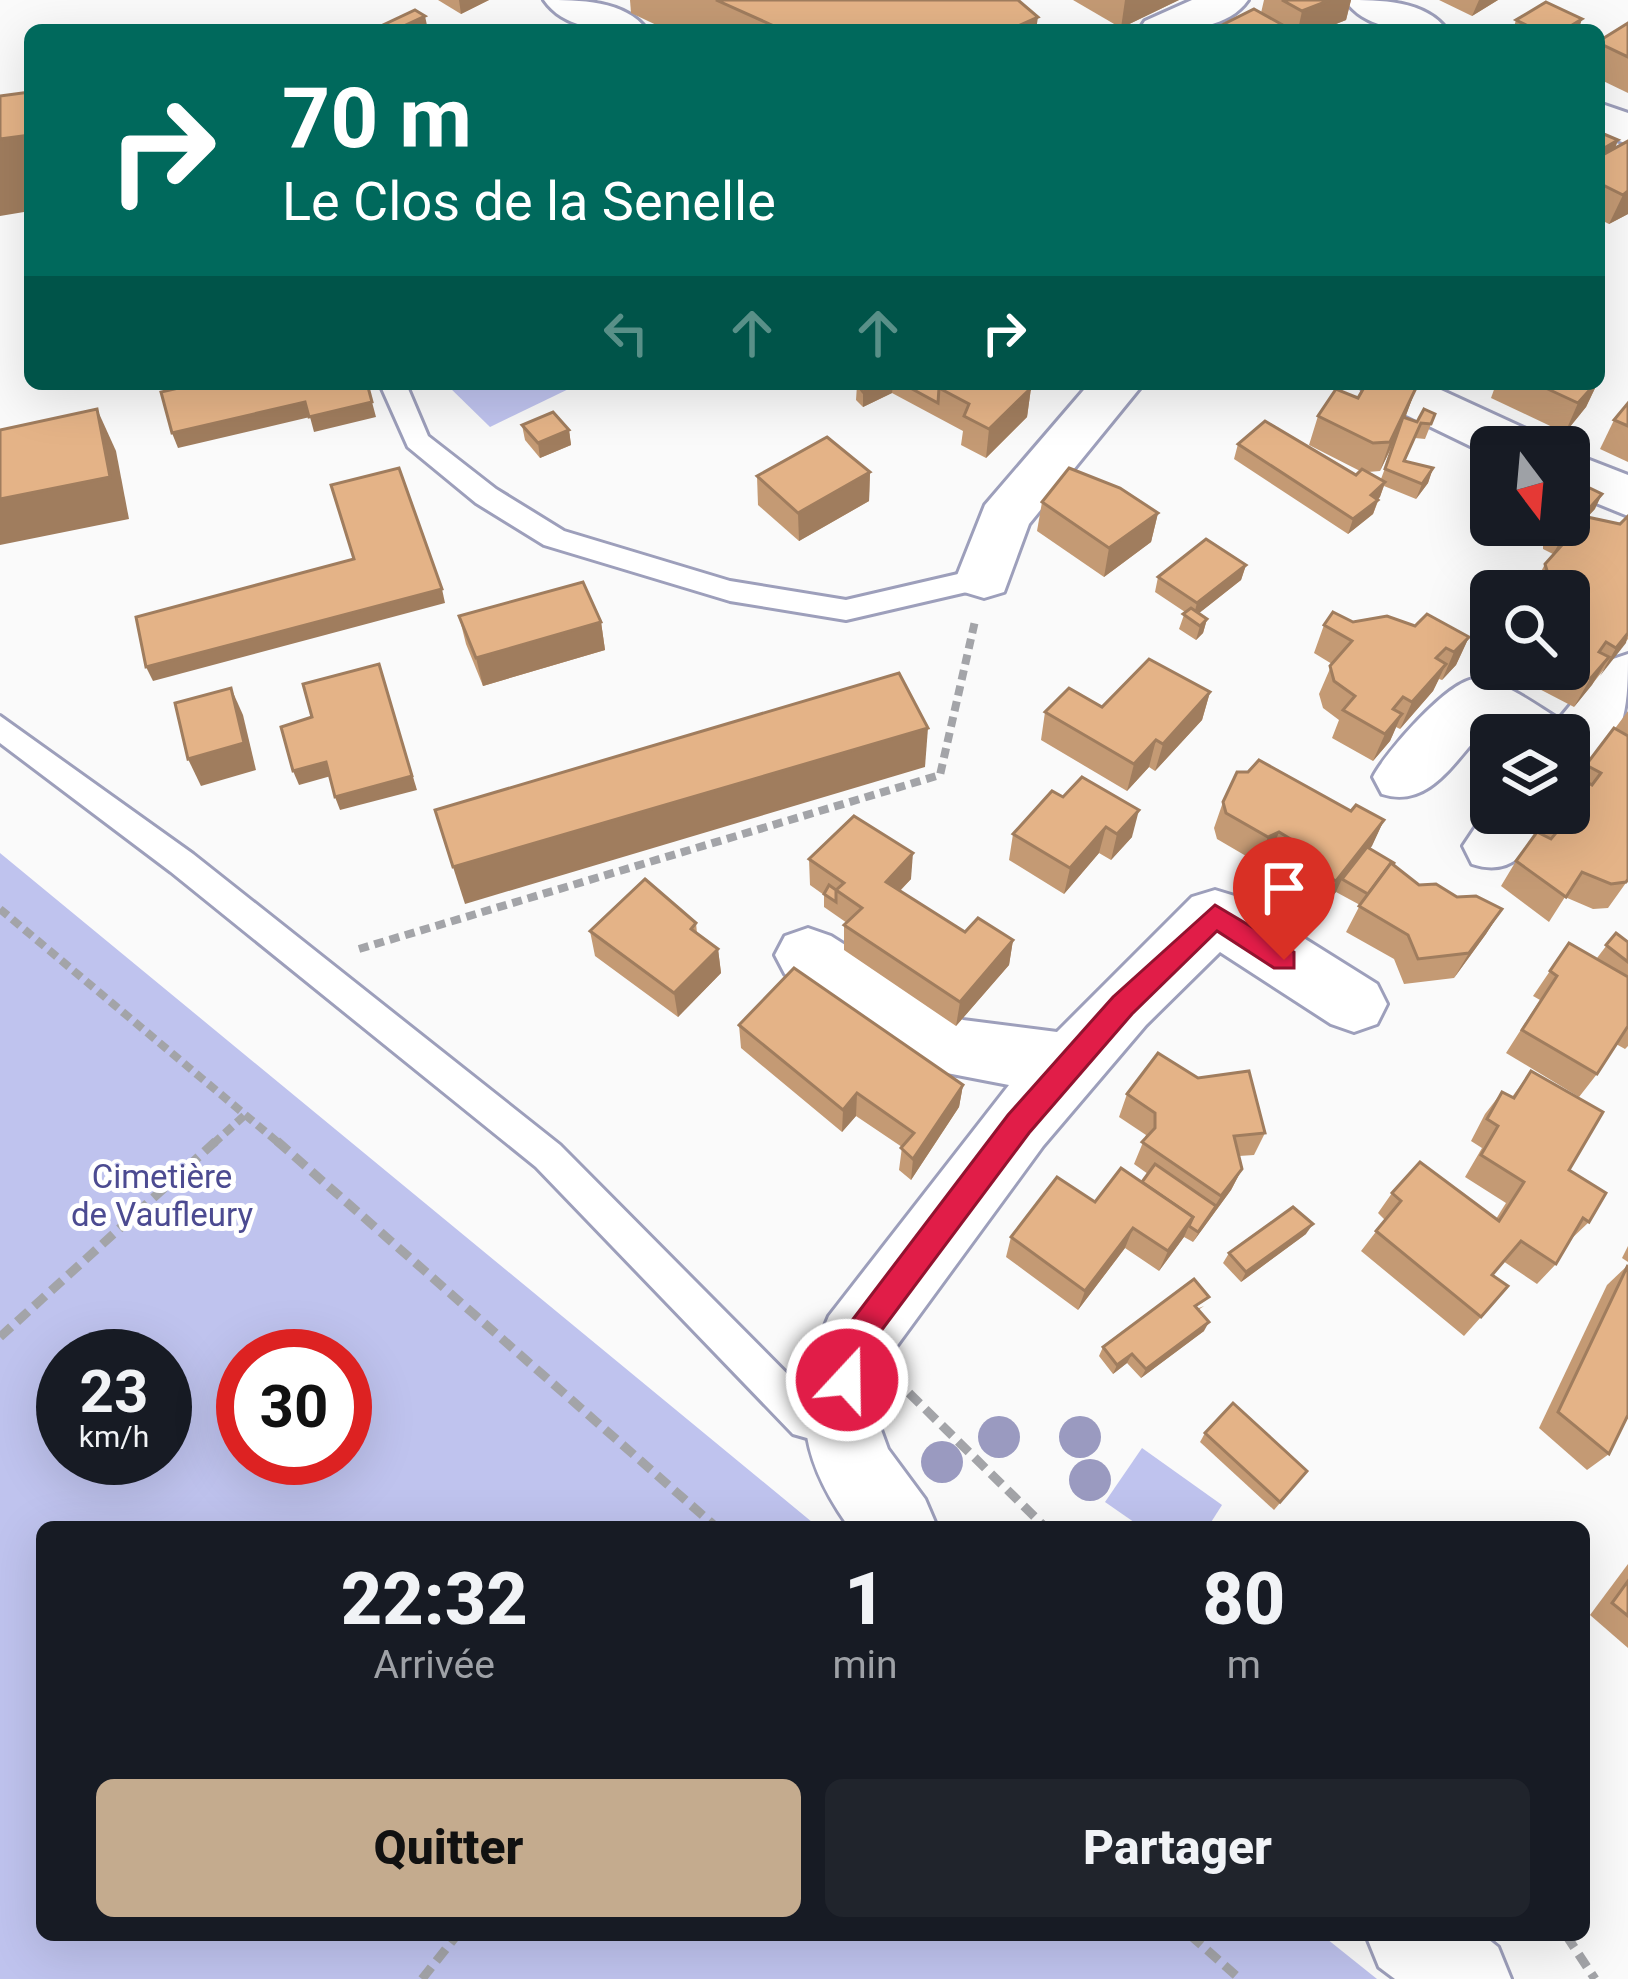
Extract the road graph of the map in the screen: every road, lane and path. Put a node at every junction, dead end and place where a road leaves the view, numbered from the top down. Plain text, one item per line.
1 (1227, 0) edge
2 (1366, 0) edge
3 (570, 3) edge
4 (539, 24) edge
5 (614, 24) edge
6 (1173, 24) edge
7 (1414, 24) edge
8 (396, 390) edge
9 (1112, 390) edge
10 (1398, 390) edge
11 (1473, 426) edge
12 (1590, 480) edge
13 (1628, 497) edge
14 (984, 578) junction
15 (1628, 676) edge
16 (1500, 714) edge
17 (1590, 723) edge
18 (0, 728) edge
19 (1403, 777) dead end
20 (0, 909) edge
21 (808, 956) dead end
22 (310, 964) junction
23 (1354, 1004) dead end
24 (1070, 1063) junction
25 (246, 1114) junction
26 (0, 1337) edge
27 (855, 1341) junction
28 (842, 1429) junction
29 (709, 1521) edge
30 (894, 1521) edge
31 (1039, 1521) edge
32 (452, 1941) edge
33 (1197, 1941) edge
34 (1418, 1941) edge
35 (1570, 1941) edge
36 (422, 1979) edge
37 (1240, 1979) edge
38 (1466, 1979) edge
39 (1595, 1979) edge

1 - 6 street
2 - 7 street
3 - 4 street
3 - 5 street
8 - 14 lane
9 - 14 street
10 - 11 street
12 - 13 street
14 - 22 path
15 - 17 street
16 - 19 street
18 - 22 lane
20 - 25 path
21 - 24 street
22 - 28 lane
23 - 24 street
24 - 27 street
25 - 26 path
25 - 29 path
27 - 28 street
27 - 31 path
28 - 30 street
32 - 36 path
33 - 37 path
34 - 38 street
35 - 39 path

